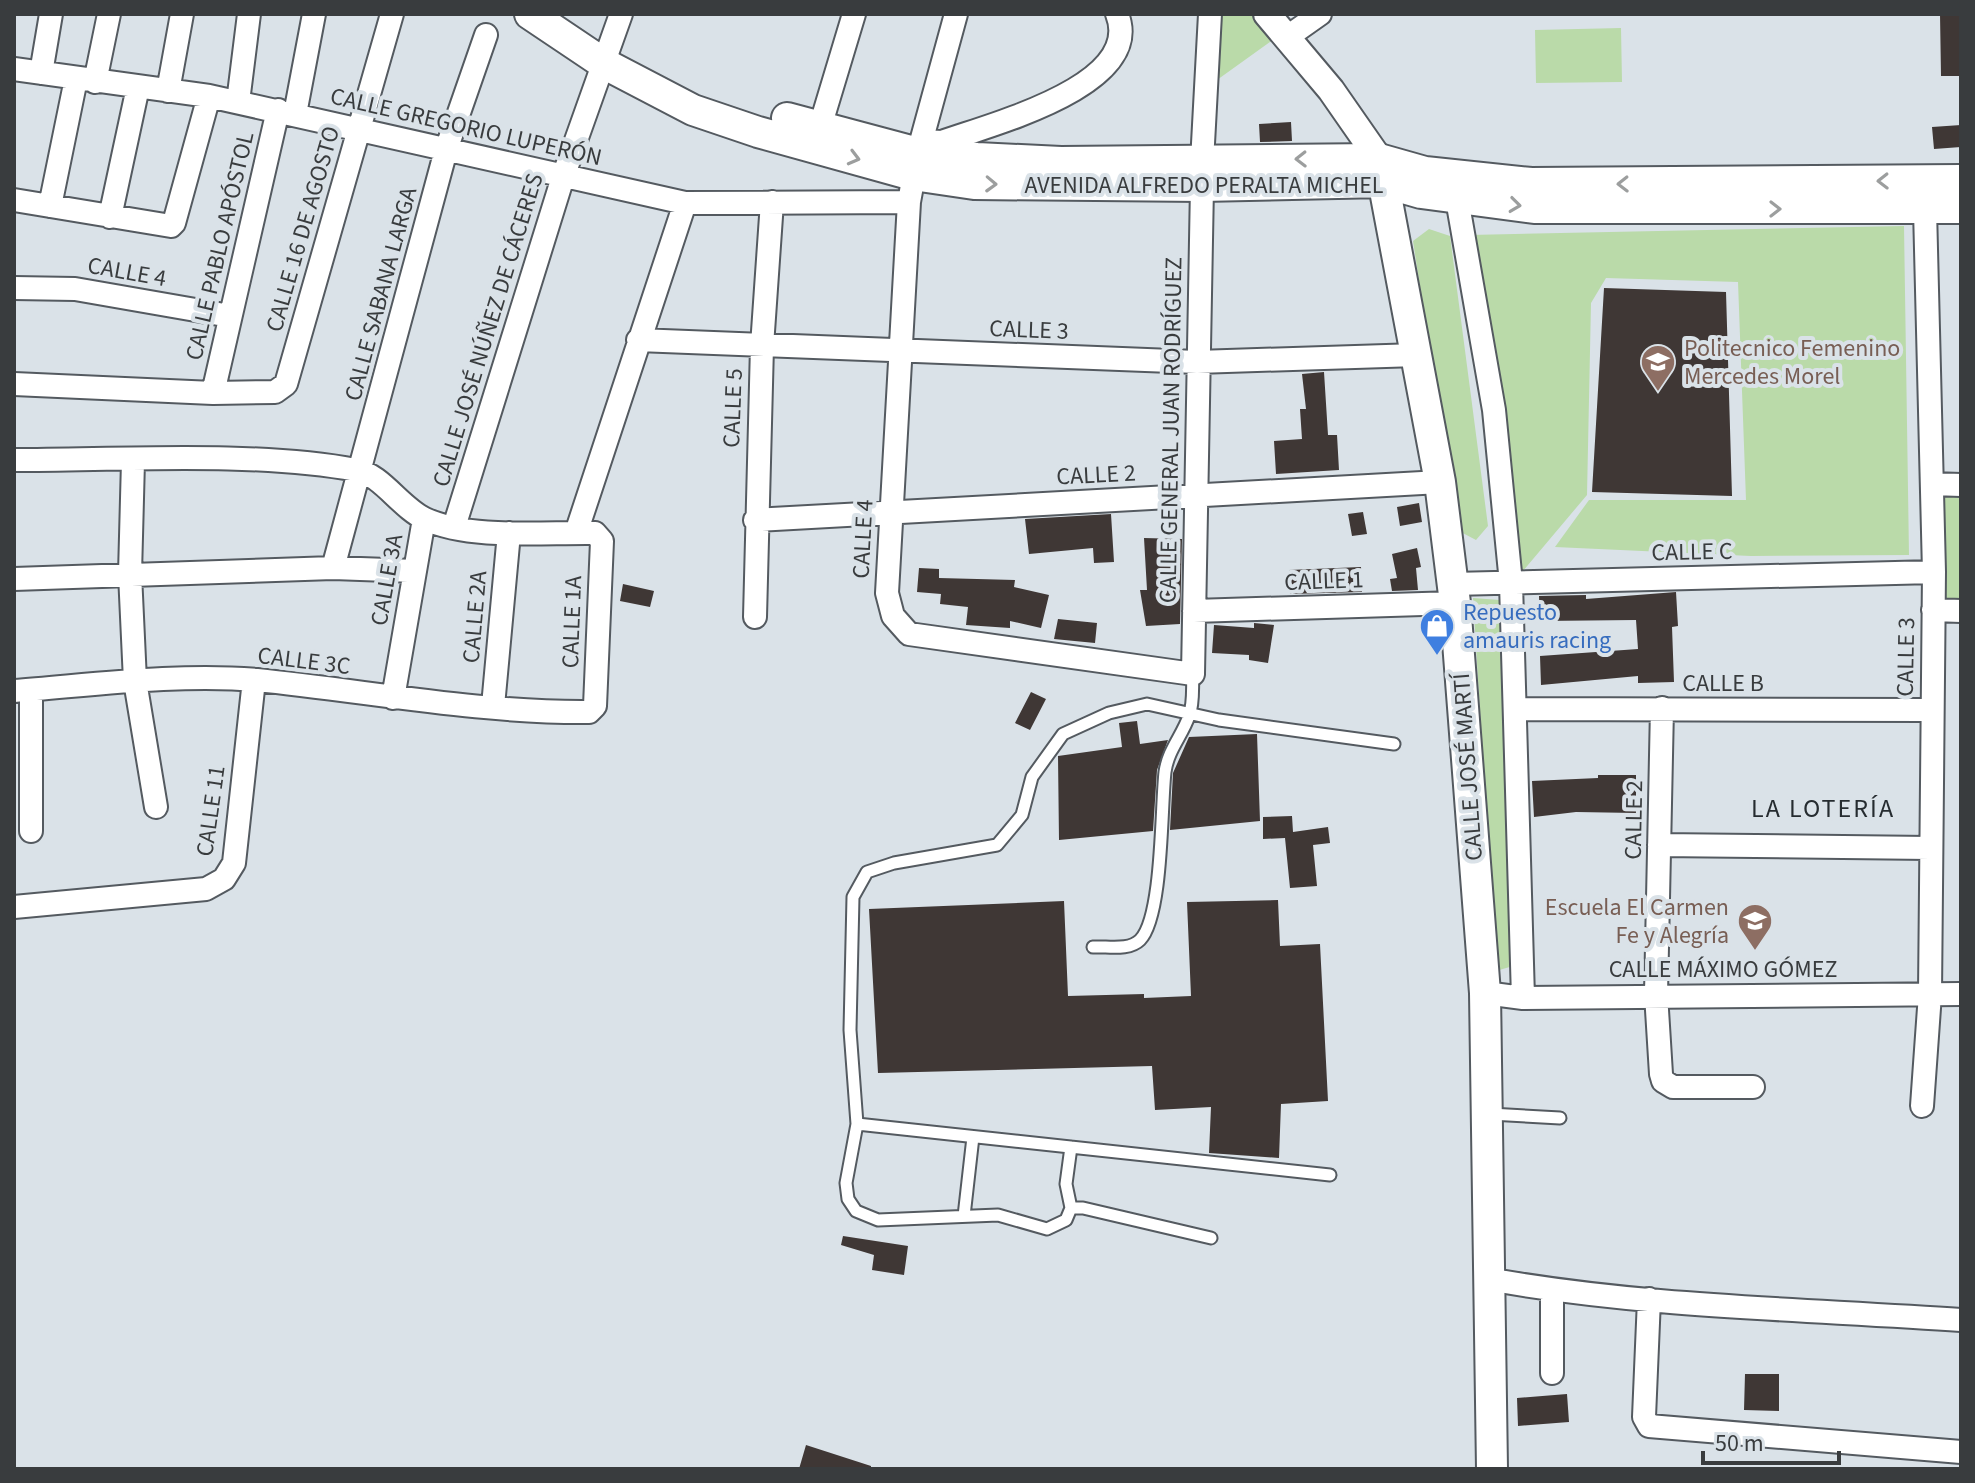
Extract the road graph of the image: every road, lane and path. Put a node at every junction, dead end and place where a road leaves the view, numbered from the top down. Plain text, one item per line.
1 (51, 14) edge
2 (109, 14) edge
3 (182, 14) edge
4 (249, 14) edge
5 (314, 14) edge
6 (392, 14) edge
7 (530, 14) edge
8 (564, 14) edge
9 (621, 14) edge
10 (854, 14) edge
11 (956, 14) edge
12 (1117, 14) edge
13 (1210, 14) edge
14 (1267, 14) edge
15 (1320, 14) edge
16 (486, 35) dead end
17 (1286, 38) junction
18 (607, 54) junction
19 (14, 69) edge
20 (41, 73) junction
21 (86, 80) junction
22 (138, 87) junction
23 (168, 91) junction
24 (209, 96) junction
25 (238, 102) junction
26 (286, 112) junction
27 (820, 127) junction
28 (358, 129) junction
29 (446, 150) junction
30 (916, 168) junction
31 (1381, 170) junction
32 (1202, 174) junction
33 (563, 177) junction
34 (1961, 180) edge
35 (1457, 199) junction
36 (14, 200) edge
37 (772, 202) junction
38 (685, 203) junction
39 (50, 206) junction
40 (1961, 208) edge
41 (1925, 209) junction
42 (110, 217) junction
43 (14, 288) edge
44 (230, 316) junction
45 (638, 340) junction
46 (762, 346) junction
47 (902, 351) junction
48 (1417, 355) junction
49 (1197, 362) junction
50 (14, 384) edge
51 (213, 393) junction
52 (14, 460) edge
53 (133, 461) junction
54 (360, 470) junction
55 (1440, 482) junction
56 (1932, 484) junction
57 (1961, 485) edge
58 (1196, 496) junction
59 (890, 513) junction
60 (424, 519) junction
61 (755, 520) junction
62 (454, 527) junction
63 (509, 533) junction
64 (585, 533) junction
65 (333, 568) junction
66 (415, 571) junction
67 (1934, 572) junction
68 (130, 574) junction
69 (14, 579) edge
70 (1511, 583) junction
71 (1454, 594) junction
72 (1933, 610) junction
73 (1194, 611) junction
74 (1961, 611) edge
75 (755, 617) dead end
76 (1193, 674) junction
77 (254, 680) junction
78 (135, 681) junction
79 (22, 691) edge
80 (393, 698) junction
81 (493, 706) junction
82 (1662, 708) junction
83 (1516, 709) junction
84 (1931, 710) junction
85 (588, 713) joint
86 (1191, 714) junction
87 (1394, 744) dead end
88 (156, 807) dead end
89 (31, 831) dead end
90 (1659, 845) junction
91 (1930, 848) junction
92 (14, 907) edge
93 (1093, 947) dead end
94 (1485, 993) junction
95 (1656, 994) junction
96 (1930, 994) junction
97 (1961, 994) edge
98 (1523, 998) junction
99 (1753, 1087) dead end
100 (1922, 1106) dead end
101 (1485, 1113) junction
102 (1560, 1118) dead end
103 (857, 1124) junction
104 (973, 1137) junction
105 (1071, 1147) junction
106 (1330, 1175) dead end
107 (1071, 1208) junction
108 (964, 1216) junction
109 (1211, 1238) dead end
110 (1488, 1279) junction
111 (1552, 1290) junction
112 (1649, 1299) junction
113 (1961, 1320) edge
114 (1552, 1373) dead end
115 (1961, 1452) edge
116 (1492, 1469) edge

1 - 20 street
2 - 21 street
3 - 23 street
4 - 25 street
5 - 26 street, CALLE PABLO APÓSTOL
6 - 28 street, CALLE 16 DE AGOSTO
7 - 18 main road, AVENIDA ALFREDO PERALTA MICHEL
8 - 18 main road, AVENIDA ALFREDO PERALTA MICHEL
9 - 18 street, CALLE JOSÉ NÚÑEZ DE CÁCERES
10 - 27 street
11 - 30 street, CALLE 4
12 - 30 street, CALLE GREGORIO LUPERÓN
13 - 32 street, CALLE GENERAL JUAN RODRÍGUEZ
14 - 17 street, CALLE JOSÉ MARTÍ
15 - 17 street
16 - 29 street, CALLE SABANA LARGA
17 - 31 street, CALLE JOSÉ MARTÍ
18 - 27 main road, AVENIDA ALFREDO PERALTA MICHEL
18 -> 30 main road, AVENIDA ALFREDO PERALTA MICHEL
18 - 33 street, CALLE JOSÉ NÚÑEZ DE CÁCERES
19 - 20 street, CALLE GREGORIO LUPERÓN
20 - 21 street, CALLE GREGORIO LUPERÓN
21 - 22 street, CALLE GREGORIO LUPERÓN
21 - 39 street
22 - 23 street, CALLE GREGORIO LUPERÓN
22 - 42 street
23 - 24 street, CALLE GREGORIO LUPERÓN
24 - 25 street, CALLE GREGORIO LUPERÓN
24 - 42 street
25 - 26 street, CALLE GREGORIO LUPERÓN
26 - 28 street, CALLE GREGORIO LUPERÓN
26 - 44 street, CALLE PABLO APÓSTOL
27 - 30 main road, AVENIDA ALFREDO PERALTA MICHEL
28 - 29 street, CALLE GREGORIO LUPERÓN
28 - 51 street, CALLE 16 DE AGOSTO
29 - 33 street, CALLE GREGORIO LUPERÓN
29 - 54 street, CALLE SABANA LARGA
30 - 32 main road, AVENIDA ALFREDO PERALTA MICHEL
30 - 37 street, CALLE GREGORIO LUPERÓN
30 - 47 street, CALLE 4
31 - 32 main road, AVENIDA ALFREDO PERALTA MICHEL
34 -> 31 main road, AVENIDA ALFREDO PERALTA MICHEL
31 - 35 main road, AVENIDA ALFREDO PERALTA MICHEL
31 - 48 main road, CALLE JOSÉ MARTÍ
32 - 49 street, CALLE GENERAL JUAN RODRÍGUEZ
33 - 38 street, CALLE GREGORIO LUPERÓN
33 - 62 street, CALLE JOSÉ NÚÑEZ DE CÁCERES
35 -> 41 main road, AVENIDA ALFREDO PERALTA MICHEL
35 - 70 street
36 - 39 street
37 - 38 street, CALLE GREGORIO LUPERÓN
37 - 46 street, CALLE 5
38 - 45 street
39 - 42 street
40 - 41 main road, AVENIDA ALFREDO PERALTA MICHEL
41 - 56 street, CALLE 3
43 - 44 street, CALLE 4
44 - 51 street, CALLE PABLO APÓSTOL
45 - 46 street, CALLE 3
45 - 64 street
46 - 47 street, CALLE 3
46 - 61 street, CALLE 5
47 - 49 street, CALLE 3
47 - 59 street, CALLE 4
48 - 49 street, CALLE 3
48 - 55 main road, CALLE JOSÉ MARTÍ
49 - 58 street, CALLE GENERAL JUAN RODRÍGUEZ
50 - 51 street, CALLE 16 DE AGOSTO
52 - 53 street
53 - 54 street
53 - 68 street
54 - 60 street
54 - 65 street, CALLE SABANA LARGA
55 - 58 street, CALLE 2
55 - 71 main road, CALLE JOSÉ MARTÍ
56 - 57 street
56 - 67 street, CALLE 3
58 - 59 street, CALLE 2
58 - 73 street, CALLE GENERAL JUAN RODRÍGUEZ
59 - 61 street, CALLE 2
59 - 76 street, CALLE 4
60 - 62 street
60 - 66 street, CALLE 3A
61 - 75 street, CALLE 5
62 - 63 street
63 - 64 street
63 - 81 street, CALLE 2A
64 - 85 street, CALLE 1A
65 - 66 street
65 - 68 street
66 - 80 street, CALLE 3A
67 - 70 street, CALLE C
67 - 72 street, CALLE 3
68 - 69 street
68 - 78 street
70 - 71 street, CALLE C
70 - 83 street
71 - 73 street, CALLE 1
71 - 94 main road, CALLE JOSÉ MARTÍ
72 - 74 street
72 - 84 street, CALLE 3
73 - 76 street, CALLE GENERAL JUAN RODRÍGUEZ
76 - 86 lane
77 - 78 street, CALLE 3C
77 - 80 street, CALLE 3C
77 - 92 street, CALLE 11
78 - 79 street, CALLE 3C
78 - 88 street
79 - 89 street
80 - 81 street, CALLE 3C
81 - 85 street, CALLE 3C
82 - 83 street, CALLE B
82 - 84 street, CALLE B
82 - 90 street, CALLE 2
83 - 98 street
84 - 91 street, CALLE 3
86 - 87 lane
86 - 93 lane
86 - 103 lane
90 - 91 street
90 - 95 street, CALLE 2
91 - 96 street, CALLE 3
94 - 98 street, CALLE MÁXIMO GÓMEZ
94 - 101 main road, CALLE JOSÉ MARTÍ
95 - 96 street, CALLE MÁXIMO GÓMEZ
95 - 98 street, CALLE MÁXIMO GÓMEZ
95 - 99 street, CALLE 2
96 - 97 street, CALLE MÁXIMO GÓMEZ
96 - 100 street, CALLE 3
101 - 102 lane
101 - 110 main road, CALLE JOSÉ MARTÍ
103 - 104 lane
103 - 108 lane
104 - 105 lane
104 - 108 lane
105 - 106 lane
105 - 107 lane
107 - 108 lane
107 - 109 lane
110 - 111 street
110 - 116 main road, CALLE JOSÉ MARTÍ
111 - 112 street
111 - 114 street
112 - 113 street
112 - 115 street

